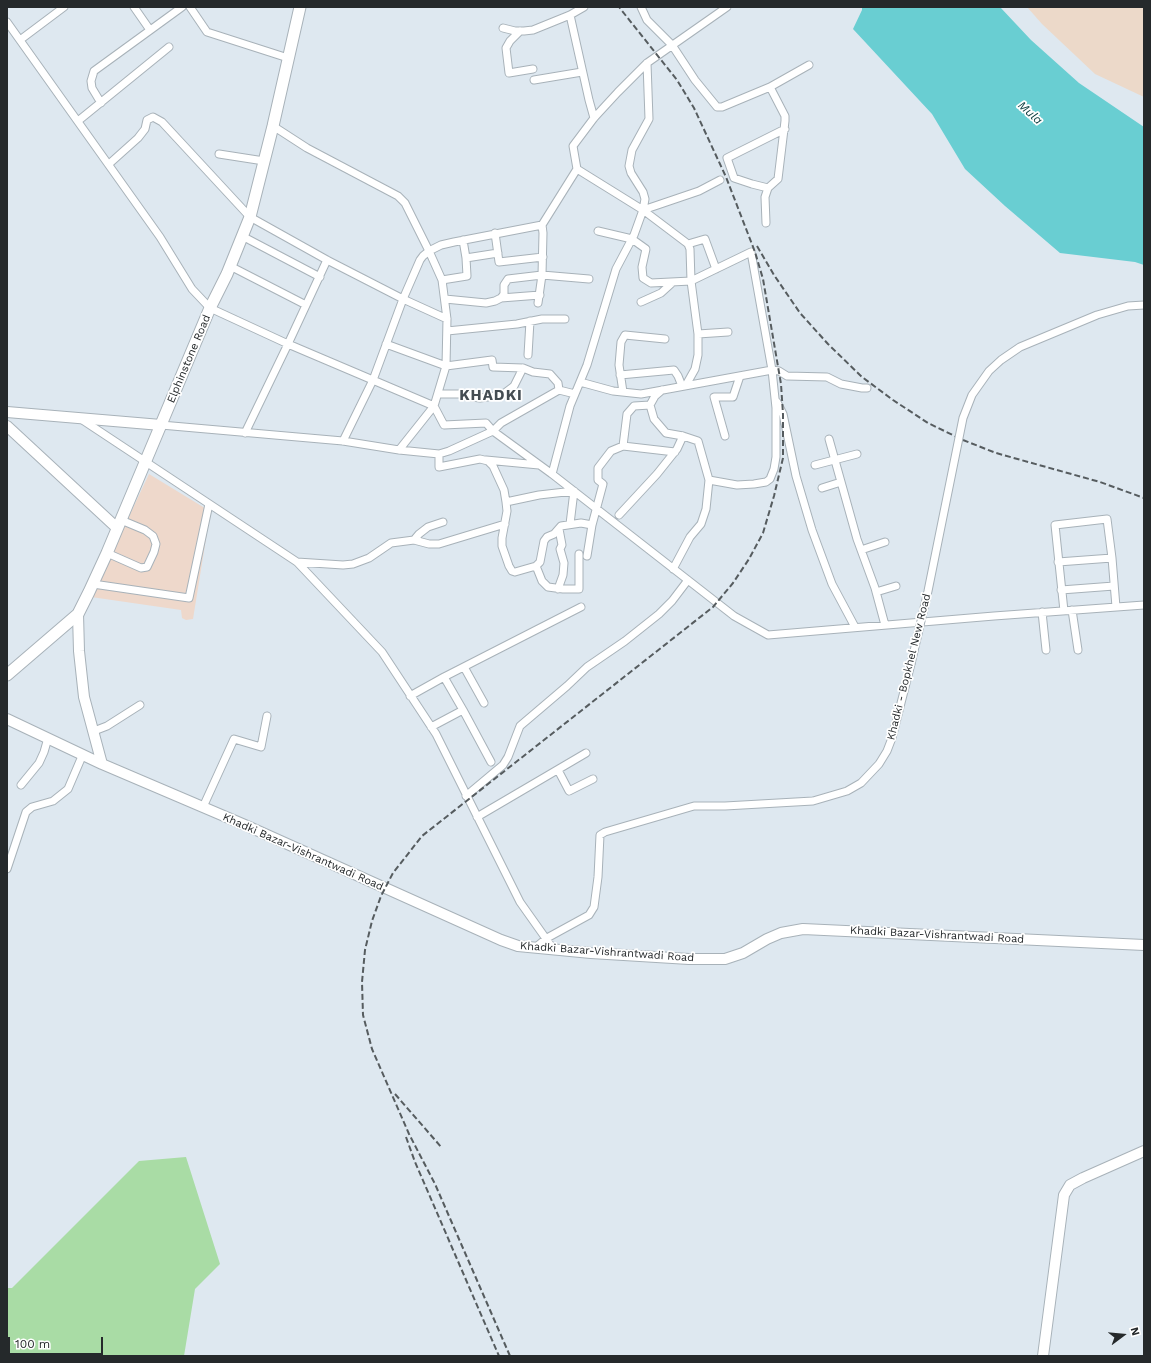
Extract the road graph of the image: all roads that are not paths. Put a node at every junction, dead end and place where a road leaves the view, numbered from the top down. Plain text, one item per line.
1 (64, 7) edge
2 (134, 7) edge
3 (182, 7) edge
4 (190, 7) edge
5 (300, 7) edge
6 (584, 7) edge
7 (641, 7) edge
8 (727, 7) edge
9 (570, 15) junction
10 (7, 22) edge
11 (503, 28) dead end
12 (150, 30) junction
13 (520, 31) junction
14 (20, 40) junction
15 (672, 45) junction
16 (169, 47) dead end
17 (288, 58) junction
18 (647, 63) junction
19 (809, 66) dead end
20 (533, 69) dead end
21 (582, 72) junction
22 (534, 80) dead end
23 (770, 87) junction
24 (101, 103) junction
25 (594, 118) junction
26 (78, 121) junction
27 (273, 126) junction
28 (784, 129) junction
29 (219, 154) dead end
30 (264, 161) junction
31 (108, 164) junction
32 (577, 169) junction
33 (720, 180) dead end
34 (768, 188) junction
35 (643, 210) junction
36 (250, 217) junction
37 (766, 223) dead end
38 (542, 225) junction
39 (598, 231) dead end
40 (495, 234) junction
41 (242, 236) junction
42 (632, 239) junction
43 (463, 240) junction
44 (688, 244) junction
45 (429, 251) junction
46 (498, 253) junction
47 (543, 257) junction
48 (466, 258) junction
49 (327, 260) junction
50 (230, 266) junction
51 (716, 269) junction
52 (542, 274) junction
53 (320, 276) junction
54 (589, 279) dead end
55 (442, 280) junction
56 (691, 281) junction
57 (672, 283) junction
58 (540, 295) junction
59 (501, 298) junction
60 (403, 299) junction
61 (445, 299) junction
62 (641, 302) dead end
63 (538, 303) dead end
64 (306, 305) junction
65 (1144, 305) edge
66 (210, 308) junction
67 (447, 319) junction
68 (566, 319) dead end
69 (530, 322) junction
70 (447, 331) junction
71 (728, 332) dead end
72 (698, 334) junction
73 (665, 339) dead end
74 (288, 344) junction
75 (386, 344) junction
76 (528, 355) dead end
77 (446, 366) junction
78 (522, 368) junction
79 (772, 370) junction
80 (620, 375) junction
81 (740, 376) junction
82 (372, 380) junction
83 (580, 382) junction
84 (684, 386) junction
85 (867, 388) dead end
86 (559, 390) junction
87 (662, 390) junction
88 (623, 392) junction
89 (438, 394) junction
90 (575, 394) junction
91 (775, 396) junction
92 (650, 405) junction
93 (434, 406) junction
94 (7, 412) edge
95 (79, 418) junction
96 (161, 425) junction
97 (7, 426) edge
98 (493, 431) junction
99 (245, 433) junction
100 (683, 436) junction
101 (725, 436) dead end
102 (829, 439) dead end
103 (343, 441) junction
104 (623, 446) junction
105 (399, 450) junction
106 (675, 452) junction
107 (439, 454) junction
108 (857, 454) dead end
109 (484, 460) junction
110 (835, 460) junction
111 (145, 463) junction
112 (815, 465) dead end
113 (541, 466) junction
114 (552, 474) junction
115 (709, 480) junction
116 (841, 482) junction
117 (822, 488) dead end
118 (574, 491) junction
119 (506, 502) junction
120 (209, 504) junction
121 (597, 509) junction
122 (619, 515) dead end
123 (443, 522) dead end
124 (119, 524) junction
125 (505, 524) junction
126 (570, 524) junction
127 (592, 525) junction
128 (559, 529) junction
129 (414, 540) junction
130 (885, 542) dead end
131 (861, 550) junction
132 (107, 553) junction
133 (579, 554) dead end
134 (587, 556) dead end
135 (1112, 558) junction
136 (297, 562) junction
137 (1058, 562) junction
138 (536, 566) junction
139 (674, 569) junction
140 (688, 580) junction
141 (93, 584) junction
142 (896, 586) dead end
143 (1114, 586) junction
144 (558, 589) junction
145 (1061, 590) junction
146 (876, 592) junction
147 (1144, 605) edge
148 (581, 607) dead end
149 (1116, 607) junction
150 (1072, 610) junction
151 (1064, 611) junction
152 (1042, 612) junction
153 (78, 614) junction
154 (885, 625) junction
155 (855, 627) junction
156 (1046, 650) dead end
157 (1078, 650) dead end
158 (464, 667) junction
159 (7, 674) edge
160 (444, 677) junction
161 (410, 696) junction
162 (484, 703) dead end
163 (140, 705) dead end
164 (463, 710) junction
165 (267, 716) dead end
166 (7, 719) edge
167 (431, 727) junction
168 (94, 732) junction
169 (48, 738) junction
170 (586, 753) dead end
171 (83, 754) junction
172 (491, 762) dead end
173 (102, 764) junction
174 (558, 770) junction
175 (593, 778) dead end
176 (21, 785) dead end
177 (466, 796) junction
178 (203, 807) junction
179 (477, 817) junction
180 (7, 869) edge
181 (547, 938) junction
182 (1144, 945) edge
183 (535, 948) junction
184 (554, 950) junction
185 (1144, 1151) edge
186 (1043, 1356) edge

1 - 14 street
2 - 12 street
3 - 12 street
4 - 17 street
5 - 17 main road, Elphinstone Road
6 - 9 street
7 - 15 street
8 - 15 street
9 - 13 street
9 - 21 street
10 - 14 street
11 - 13 street
12 - 24 street
13 - 20 street
14 - 26 street
15 - 18 street
15 - 23 street
16 - 24 street
17 - 27 main road, Elphinstone Road
18 - 25 street
18 - 35 street
19 - 23 street
21 - 22 street
21 - 25 street
23 - 28 street
24 - 26 street
25 - 32 street
26 - 31 street
27 - 30 main road, Elphinstone Road
27 - 45 street
28 - 34 street
28 - 34 street
29 - 30 street
30 - 36 main road, Elphinstone Road
31 - 36 street
31 - 66 street
32 - 35 street
32 - 38 street
33 - 35 street
34 - 37 street
35 - 42 street
35 - 44 street
36 - 41 main road, Elphinstone Road
36 - 49 street
38 - 40 street
38 - 47 street
39 - 42 street
40 - 43 street
40 - 46 street
41 - 50 main road, Elphinstone Road
41 - 53 street
42 - 57 street
42 - 83 street
43 - 45 street
43 - 48 street
44 - 51 street
44 - 56 street
45 - 55 street
45 - 60 street
46 - 47 street
46 - 48 street
47 - 52 street
48 - 55 street
49 - 53 street
49 - 60 street
50 - 64 street
50 - 66 main road, Elphinstone Road
51 - 56 street
51 - 79 street
52 - 54 street
52 - 58 street
52 - 59 street
53 - 64 street
55 - 61 street
56 - 57 street
56 - 72 street
57 - 62 street
58 - 59 street
58 - 63 street
59 - 61 street
60 - 67 street
60 - 75 street
61 - 67 street
64 - 74 street
65 - 181 street, Khadki - Bopkhel New Road, bridge
66 - 74 street
66 - 96 main road, Elphinstone Road
67 - 70 street
68 - 69 street
69 - 70 street
69 - 76 street
70 - 77 street
71 - 72 street
72 - 84 street
73 - 80 street
74 - 82 street
74 - 99 street
75 - 77 street
75 - 82 street
77 - 78 street
77 - 89 street
78 - 86 street
78 - 89 street
79 - 81 street
79 - 85 street
79 - 91 street
80 - 84 street
80 - 88 street
81 - 84 street
81 - 101 street
82 - 93 street
82 - 103 street
83 - 88 street
83 - 90 street
84 - 87 street
86 - 90 street
86 - 98 street
87 - 88 street
87 - 92 street
89 - 93 street
90 - 114 street
91 - 115 street
91 - 155 street
92 - 100 street
92 - 104 street
93 - 98 street
93 - 105 street
94 - 95 street
95 - 96 street
95 - 111 street
96 - 99 street
96 - 111 main road, Elphinstone Road
97 - 124 street
98 - 107 street
98 - 113 street
99 - 103 street
100 - 106 street
100 - 115 street
102 - 110 street
103 - 105 street
104 - 106 street
104 - 121 street
105 - 107 street
106 - 122 street
107 - 109 street
108 - 110 street
109 - 113 street
109 - 119 street
110 - 112 street
110 - 116 street
111 - 120 street
111 - 124 main road, Elphinstone Road
113 - 114 street
114 - 118 street
115 - 139 street
116 - 117 street
116 - 131 street
118 - 119 street
118 - 121 street
118 - 126 street
119 - 125 street
120 - 136 street
120 - 141 street
121 - 127 street
121 - 139 street
123 - 129 street
124 - 132 main road, Elphinstone Road
124 - 132 street
125 - 129 street
125 - 138 street
126 - 127 street
126 - 128 street
127 - 134 street
128 - 138 street
128 - 144 street
129 - 136 street
130 - 131 street
131 - 146 street
132 - 141 main road, Elphinstone Road
133 - 144 street
135 - 137 street
135 - 137 street
135 - 143 street
136 - 161 street
137 - 145 street
138 - 144 street
139 - 140 street
140 - 155 street
140 - 177 street
141 - 153 main road, Elphinstone Road
142 - 146 street
143 - 145 street
143 - 149 street
145 - 151 street
146 - 154 street
147 - 149 street
148 - 158 street
149 - 150 street
150 - 151 street
150 - 157 street
151 - 152 street
152 - 154 street
152 - 156 street
153 - 159 main road, Elphinstone Road
153 - 168 street
154 - 155 street
158 - 160 street
158 - 162 street
160 - 161 street
160 - 164 street
161 - 167 street
163 - 168 street
164 - 167 street
164 - 172 street
165 - 178 street
166 - 169 street, Khadki Bazar-Vishrantwadi Road
167 - 177 street
168 - 173 street
169 - 171 street, Khadki Bazar-Vishrantwadi Road
169 - 176 street
170 - 174 street
171 - 173 street, Khadki Bazar-Vishrantwadi Road
171 - 180 street
173 - 178 street, Khadki Bazar-Vishrantwadi Road
174 - 175 street
174 - 179 street
177 - 179 street
178 - 183 street, Khadki Bazar-Vishrantwadi Road
179 - 181 street
181 - 183 street
181 - 184 street
182 - 184 street, Khadki Bazar-Vishrantwadi Road
183 - 184 street, Khadki Bazar-Vishrantwadi Road
185 - 186 street

